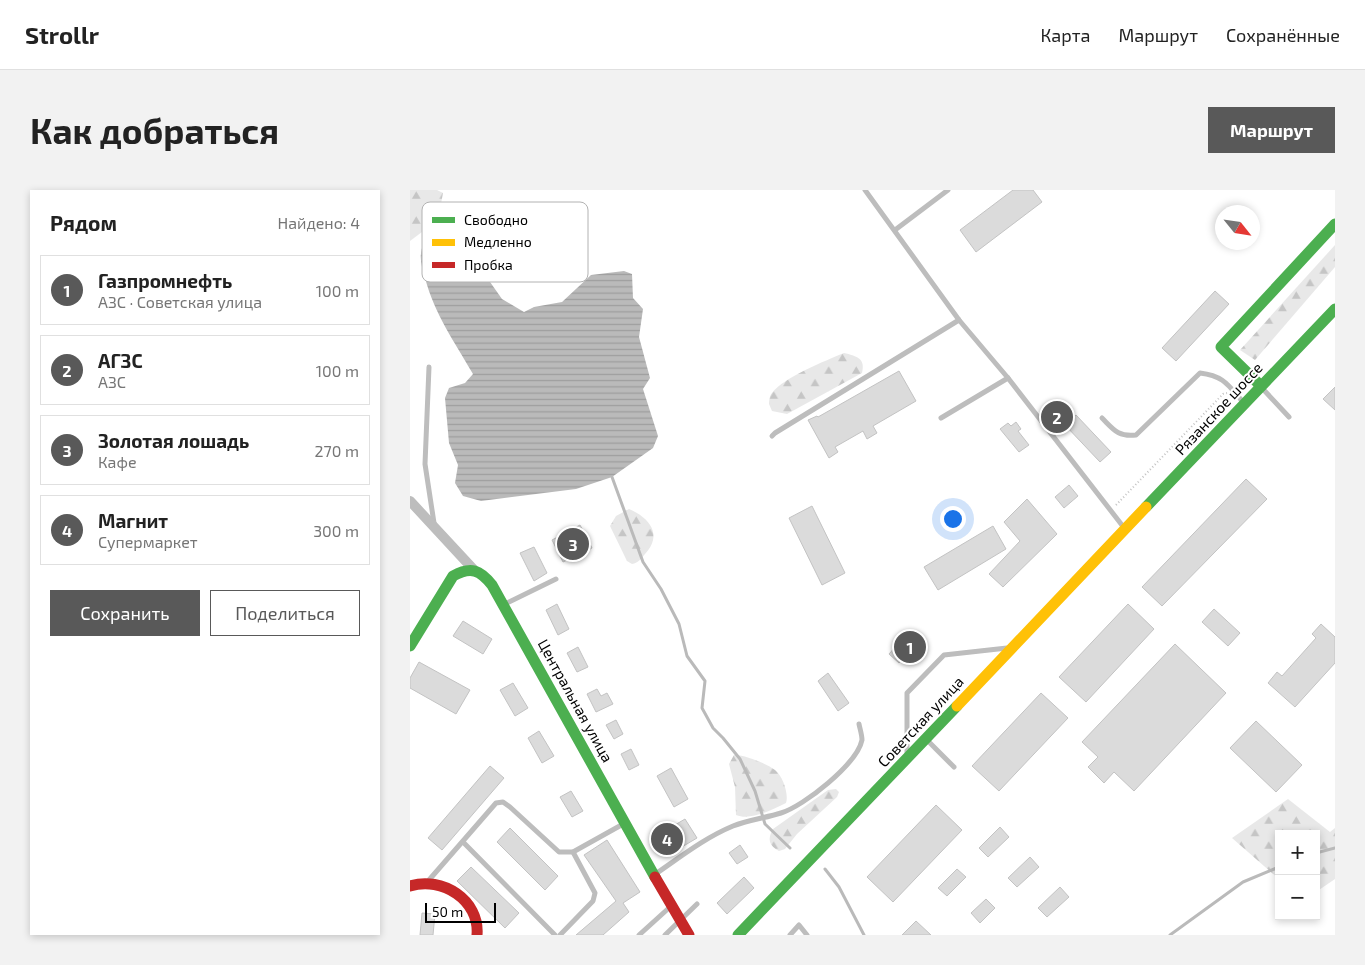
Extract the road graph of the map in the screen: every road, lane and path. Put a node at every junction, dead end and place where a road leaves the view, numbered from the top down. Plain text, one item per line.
1 (865, 190) edge
2 (948, 190) edge
3 (1335, 224) edge
4 (895, 230) junction
5 (1335, 309) edge
6 (959, 320) junction
7 (429, 367) dead end
8 (1008, 378) junction
9 (1261, 386) junction
10 (1234, 392) junction
11 (1245, 404) junction
12 (941, 418) dead end
13 (1102, 418) dead end
14 (1289, 418) dead end
15 (772, 436) dead end
16 (410, 500) edge
17 (1110, 510) junction
18 (435, 528) junction
19 (1126, 529) junction
20 (474, 570) junction
21 (556, 579) dead end
22 (503, 605) junction
23 (410, 646) edge
24 (1012, 647) junction
25 (860, 724) dead end
26 (926, 740) junction
27 (907, 760) junction
28 (954, 768) dead end
29 (625, 823) junction
30 (463, 842) junction
31 (573, 852) junction
32 (654, 875) junction
33 (426, 883) junction
34 (410, 886) edge
35 (697, 904) dead end
36 (671, 907) junction
37 (679, 920) junction
38 (477, 935) edge
39 (555, 935) edge
40 (560, 935) edge
41 (639, 935) edge
42 (664, 935) edge
43 (689, 935) edge
44 (738, 935) edge
45 (790, 935) edge
46 (807, 935) edge

1 - 4 lane
2 - 4 lane
3 - 9 main road
4 - 6 lane
5 - 9 main road, Рязанское шоссе
6 - 8 lane
6 - 15 lane
7 - 18 lane
8 - 12 lane
8 - 17 lane
9 - 11 main road, Рязанское шоссе
9 - 14 lane
10 - 11 lane
10 - 13 lane
10 - 17 path
11 - 19 main road, Рязанское шоссе
16 - 18 street, Центральная улица
17 - 19 lane
18 - 20 street, Центральная улица
19 - 24 main road, Советская улица
20 - 22 main road, Центральная улица
20 - 23 main road
21 - 22 lane
22 - 29 main road, Центральная улица
24 - 26 main road, Советская улица
24 - 27 lane
25 - 32 lane
26 - 27 main road, Советская улица
26 - 28 lane
27 - 44 main road, Советская улица
29 - 31 lane
29 - 32 main road, Центральная улица
30 - 31 lane
30 - 33 lane
30 - 39 lane
31 - 40 lane
32 - 36 main road, Центральная улица
33 - 34 main road
33 - 38 main road
35 - 37 lane
36 - 37 main road, Центральная улица
36 - 41 lane
37 - 42 lane
37 - 43 main road, Центральная улица
45 - 46 lane

